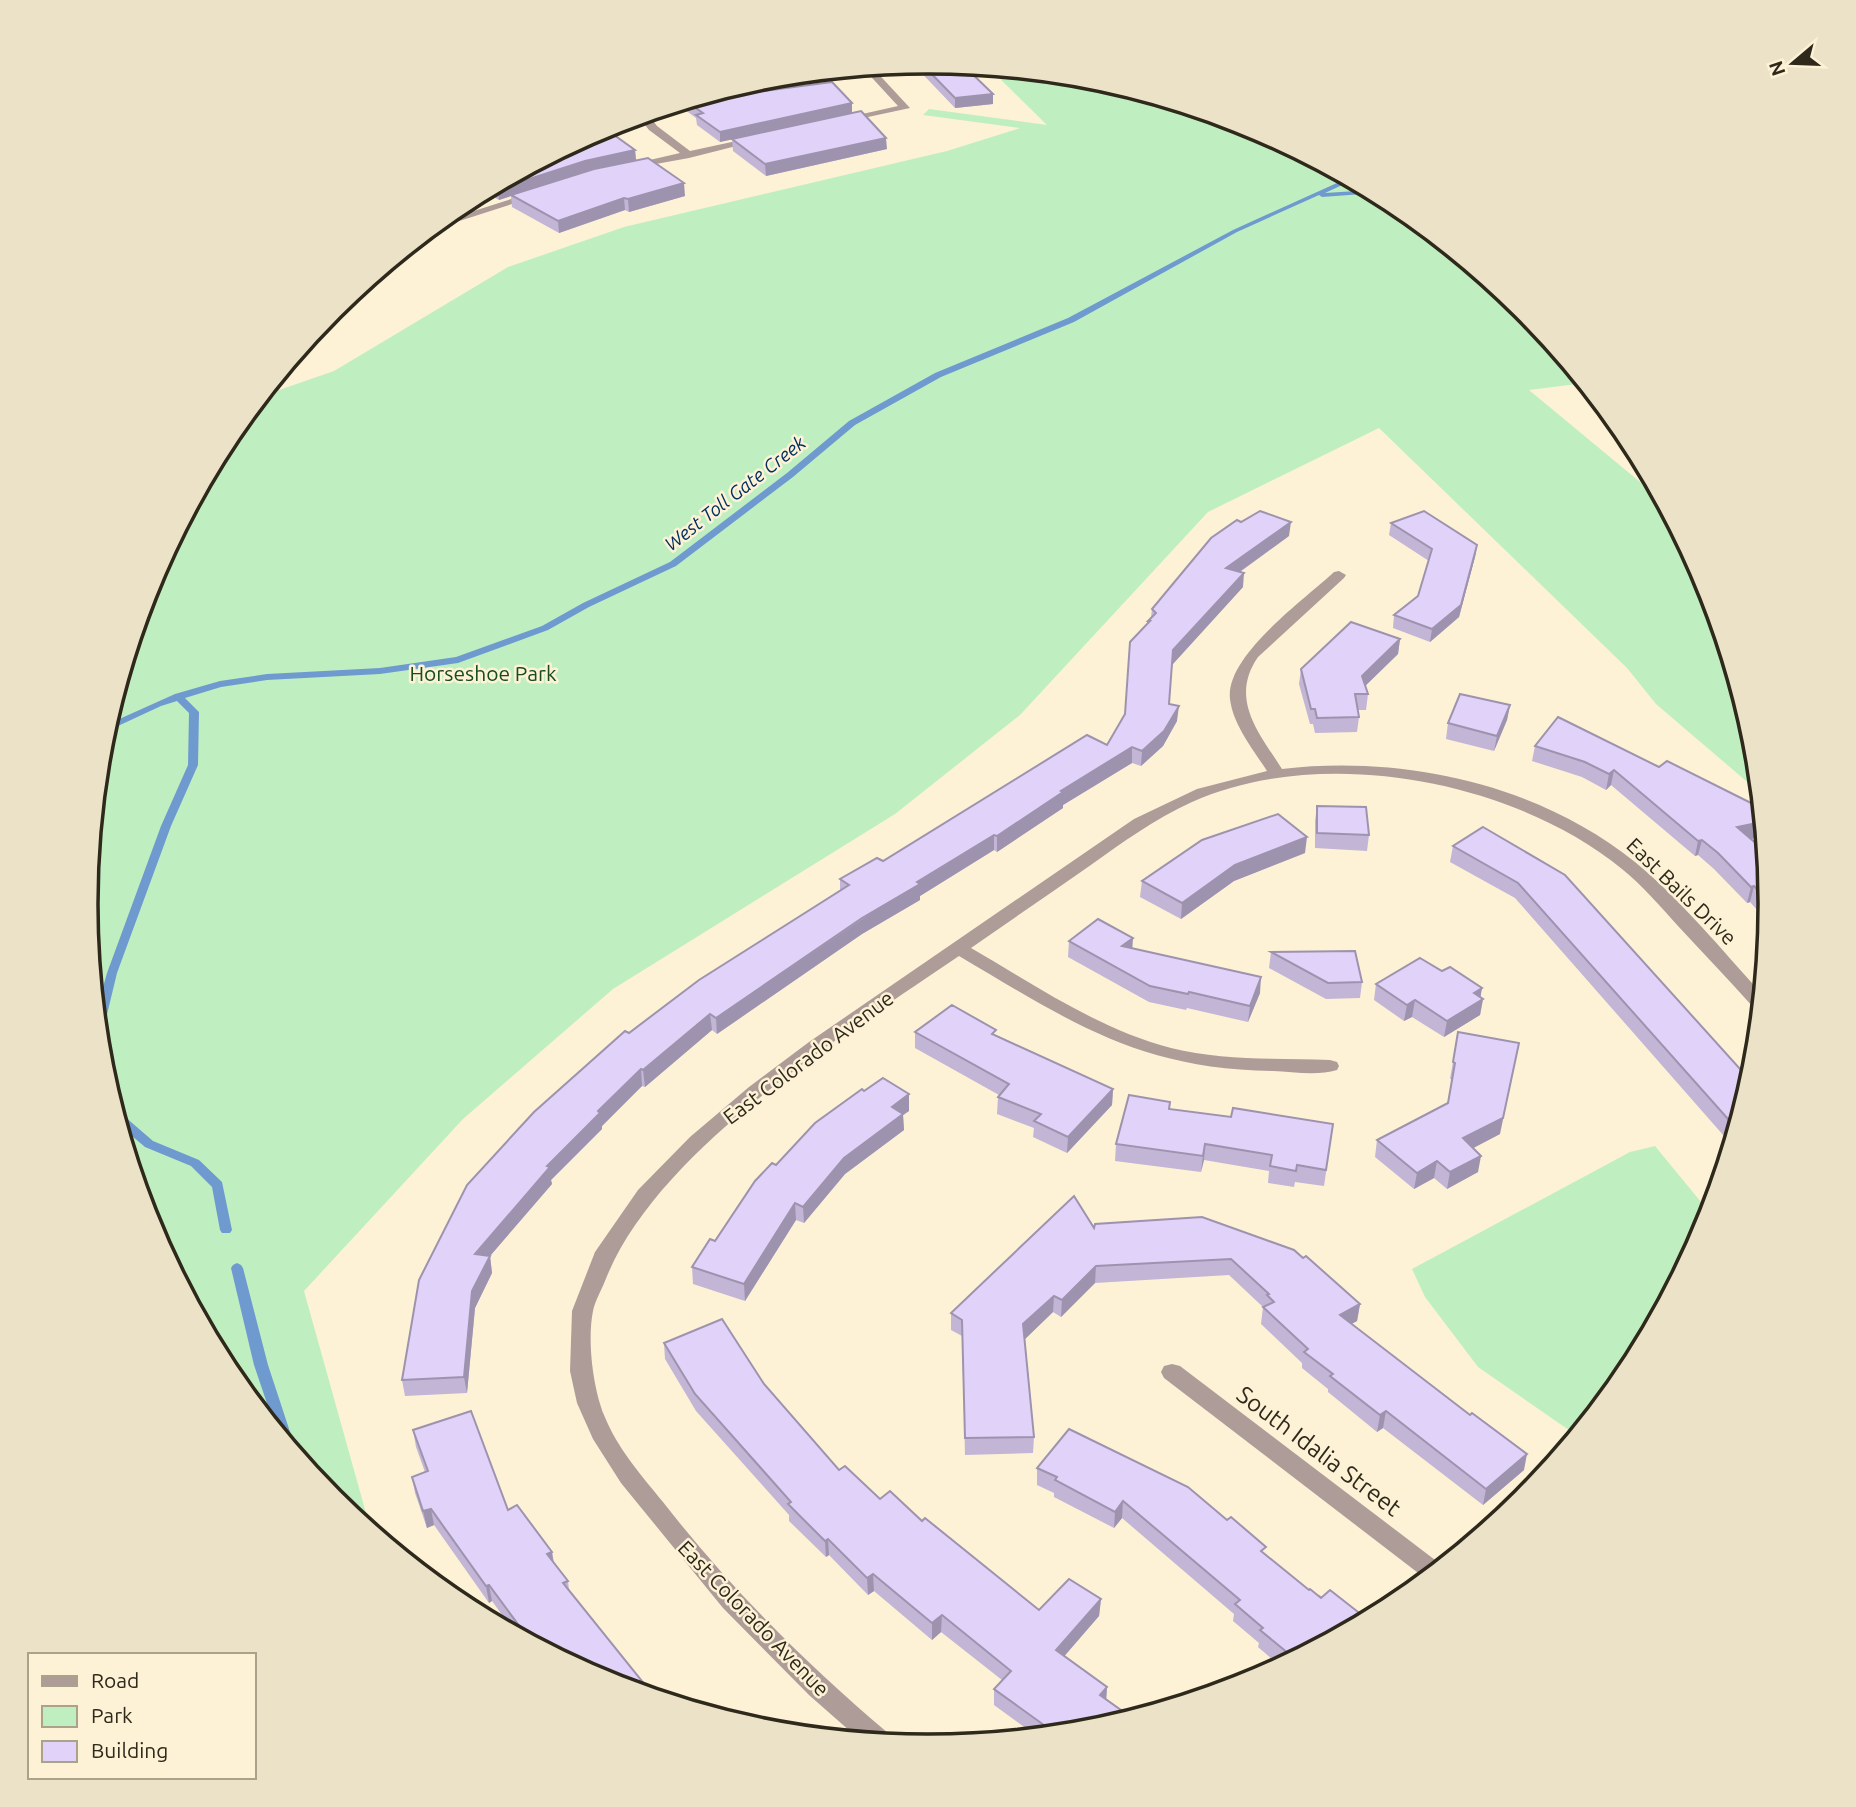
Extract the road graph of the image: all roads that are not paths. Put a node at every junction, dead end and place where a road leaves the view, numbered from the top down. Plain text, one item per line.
1 (874, 75) edge
2 (838, 122) edge
3 (649, 123) edge
4 (770, 137) edge
5 (689, 155) junction
6 (615, 171) edge
7 (540, 193) edge
8 (463, 218) joint
9 (458, 220) edge
10 (1339, 575) dead end
11 (1277, 775) junction
12 (958, 948) junction
13 (1753, 995) edge
14 (1330, 1066) dead end
15 (1172, 1372) dead end
16 (1427, 1567) edge
17 (867, 1731) edge

1 - 2 street
3 - 5 street
4 - 5 street
5 - 6 street
7 - 8 street
8 - 9 street
10 - 11 street
11 - 12 street, East Colorado Avenue
11 - 13 street, East Bails Drive
12 - 14 street
12 - 17 street, East Colorado Avenue
15 - 16 street, South Idalia Street

